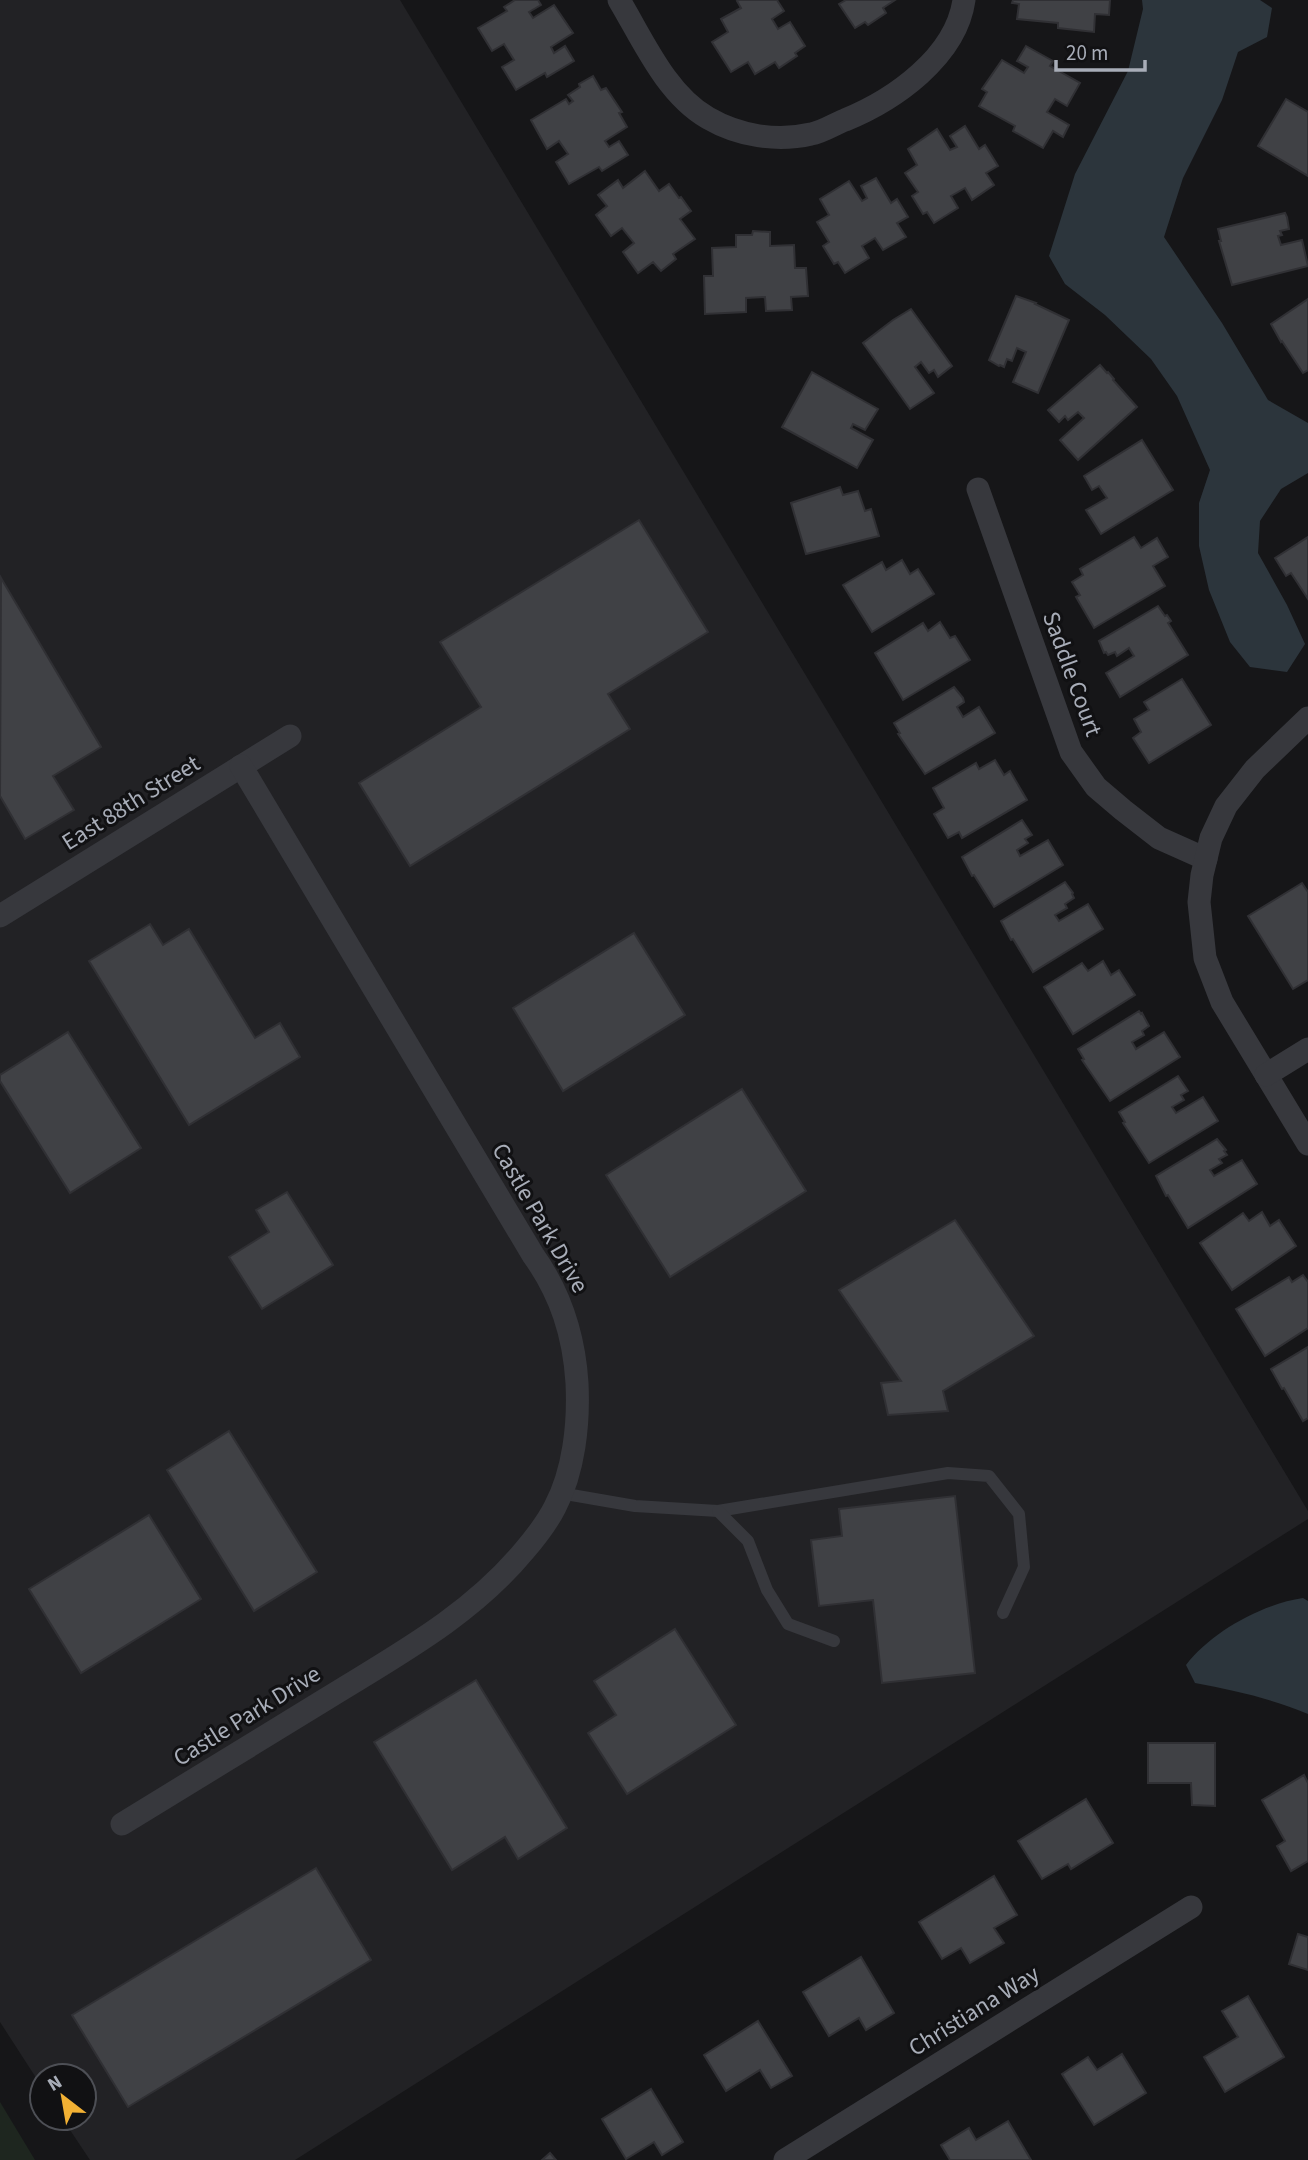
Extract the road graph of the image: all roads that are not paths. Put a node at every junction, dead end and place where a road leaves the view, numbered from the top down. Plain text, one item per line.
1 (619, 0) edge
2 (964, 0) edge
3 (978, 489) dead end
4 (1308, 718) edge
5 (290, 736) dead end
6 (241, 766) junction
7 (1206, 859) junction
8 (0, 916) edge
9 (1308, 1049) edge
10 (1266, 1075) junction
11 (1308, 1144) edge
12 (561, 1493) junction
13 (718, 1511) junction
14 (1003, 1613) dead end
15 (834, 1641) dead end
16 (122, 1824) dead end
17 (1191, 1907) dead end
18 (785, 2160) edge

1 - 2 street
3 - 7 street, Saddle Court
4 - 7 street
5 - 6 street, East 88th Street
6 - 8 street, East 88th Street
6 - 12 street, Castle Park Drive
7 - 10 street
9 - 10 street
10 - 11 street
12 - 13 lane
12 - 16 street, Castle Park Drive
13 - 14 lane
13 - 15 lane
17 - 18 street, Christiana Way

